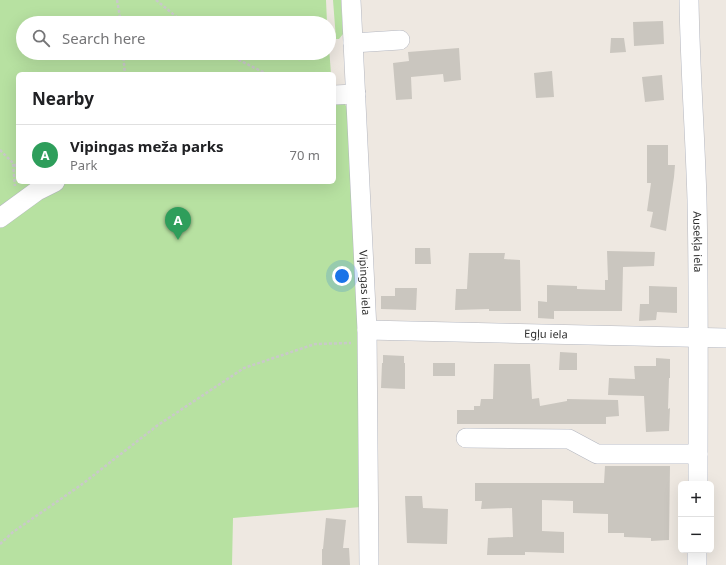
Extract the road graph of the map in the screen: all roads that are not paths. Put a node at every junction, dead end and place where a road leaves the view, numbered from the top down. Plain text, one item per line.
1 (351, 0) edge
2 (689, 0) edge
3 (400, 40) dead end
4 (353, 44) junction
5 (336, 94) edge
6 (356, 94) junction
7 (51, 184) edge
8 (0, 218) edge
9 (367, 336) junction
10 (698, 338) junction
11 (726, 338) edge
12 (466, 438) dead end
13 (698, 454) junction
14 (698, 481) edge
15 (697, 553) edge
16 (369, 565) edge
17 (697, 565) edge

1 - 4 street, Vipingas iela
2 - 10 street, Ausekļa iela
3 - 4 street
4 - 6 street, Vipingas iela
5 - 6 street
6 - 9 street, Vipingas iela
7 - 8 street
9 - 10 street, Egļu iela
9 - 16 street, Vipingas iela
10 - 11 street, Egļu iela
10 - 13 street, Ausekļa iela
12 - 13 street
13 - 14 street, Ausekļa iela
15 - 17 street

